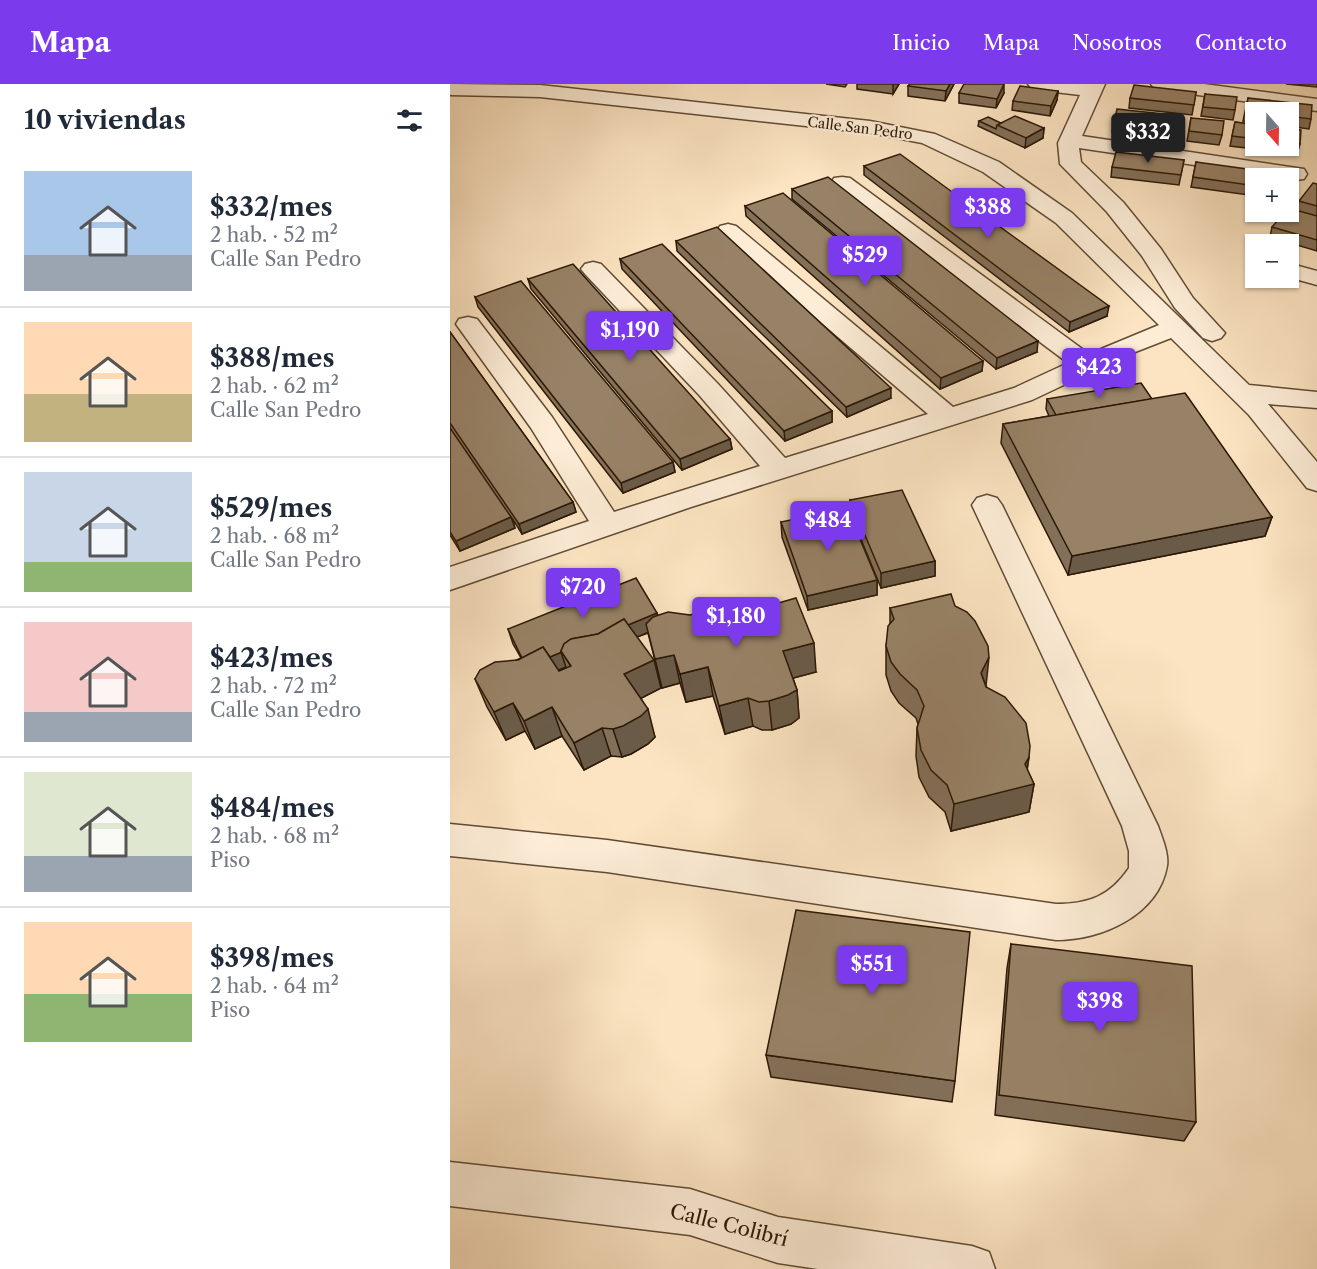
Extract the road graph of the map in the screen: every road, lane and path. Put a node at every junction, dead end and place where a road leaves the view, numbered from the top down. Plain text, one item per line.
1 (1038, 84) edge
2 (1161, 84) edge
3 (1093, 88) edge
4 (450, 89) edge
5 (511, 90) junction
6 (1317, 105) edge
7 (460, 111) dead end
8 (1069, 140) junction
9 (1256, 168) edge
10 (842, 183) dead end
11 (728, 231) dead end
12 (593, 268) dead end
13 (1299, 273) edge
14 (1317, 278) edge
15 (468, 324) dead end
16 (1177, 327) junction
17 (1088, 365) junction
18 (1245, 396) junction
19 (1317, 400) edge
20 (948, 417) junction
21 (1317, 418) edge
22 (780, 470) junction
23 (1317, 481) edge
24 (987, 506) dead end
25 (606, 524) junction
26 (450, 579) edge
27 (450, 840) edge
28 (450, 1184) edge
29 (972, 1269) edge

1 - 3 street
2 - 6 street
3 - 8 street
4 - 5 street, Calle San Pedro
5 - 7 street
5 - 16 street, Calle San Pedro
8 - 9 street
8 - 18 street
10 - 17 street
11 - 20 street
12 - 22 street
13 - 14 street
15 - 25 street
16 - 17 street
16 - 18 street, Calle San Pedro
17 - 20 street
18 - 19 street
18 - 21 street
18 - 23 street, Calle San Pedro
20 - 22 street
22 - 25 street
24 - 27 street
25 - 26 street
28 - 29 street, Calle Colibrí

